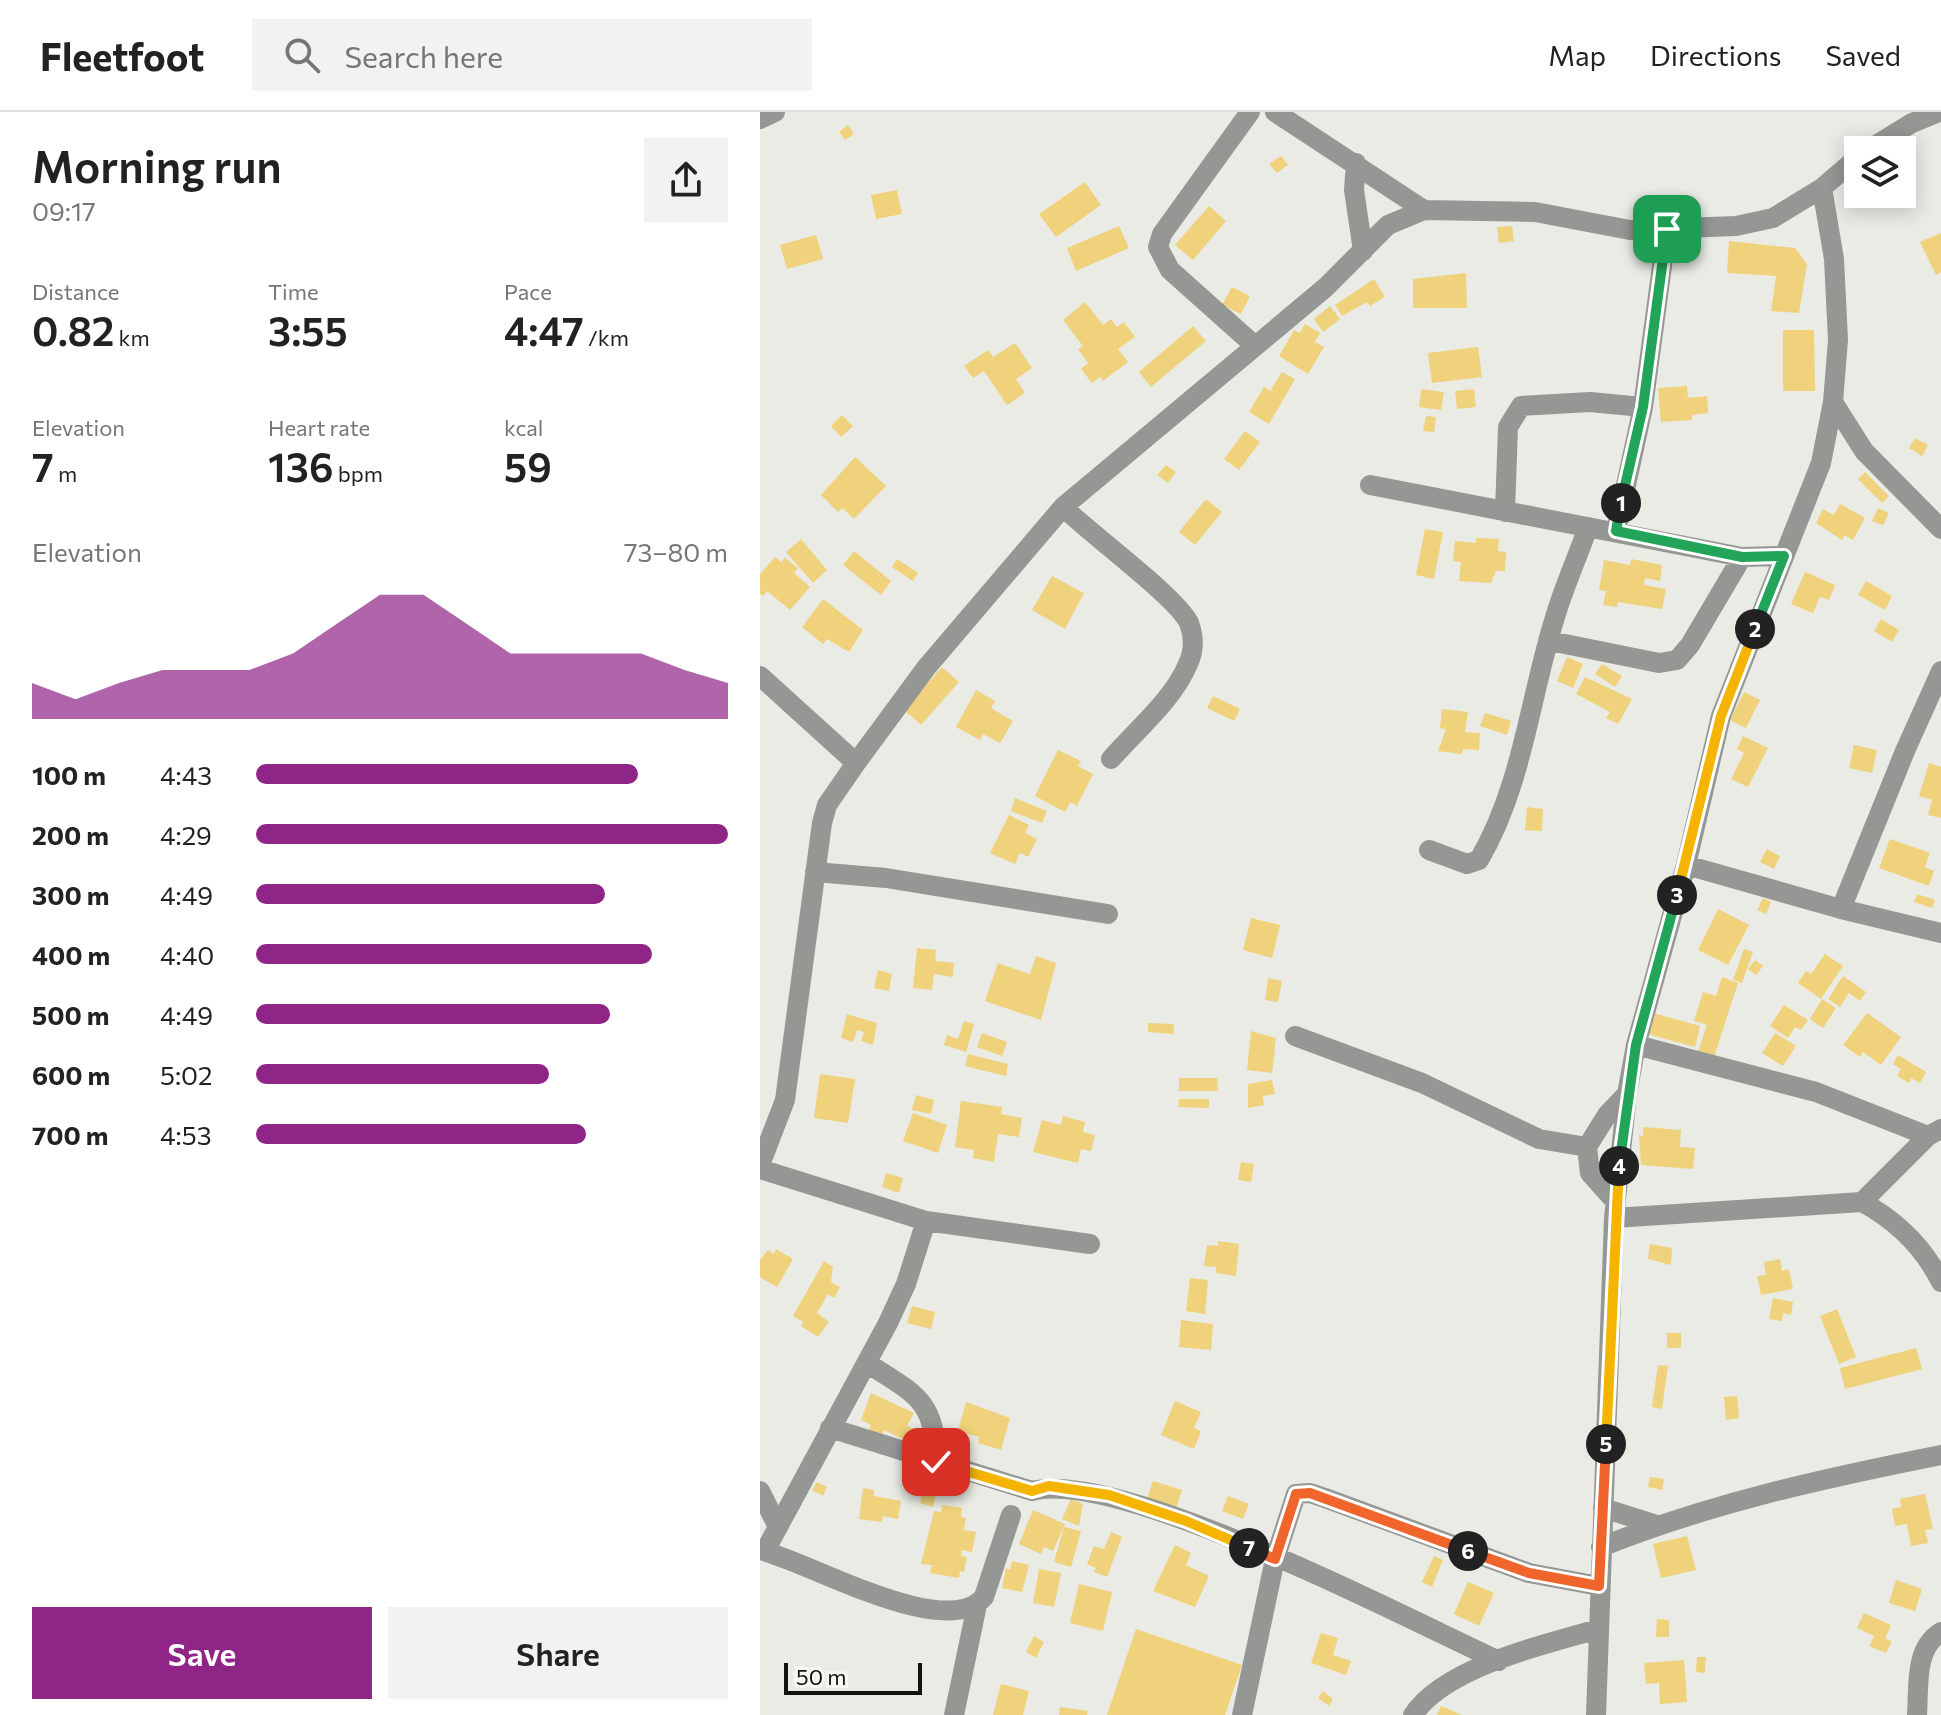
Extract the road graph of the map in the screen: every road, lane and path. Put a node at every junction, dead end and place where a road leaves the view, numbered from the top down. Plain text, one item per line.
1 (775, 112) edge
2 (1250, 112) edge
3 (1275, 112) edge
4 (1939, 112) edge
5 (760, 119) edge
6 (1891, 136) edge
7 (1356, 163) junction
8 (1844, 169) edge
9 (1822, 188) junction
10 (1424, 210) junction
11 (1667, 229) junction
12 (1363, 251) junction
13 (1254, 345) junction
14 (1833, 402) junction
15 (1643, 407) junction
16 (1370, 485) dead end
17 (1063, 507) junction
18 (1505, 512) junction
19 (1588, 527) junction
20 (1941, 529) edge
21 (1616, 531) junction
22 (1784, 556) junction
23 (1742, 557) junction
24 (1550, 641) junction
25 (1941, 671) edge
26 (760, 676) edge
27 (1111, 759) dead end
28 (856, 763) junction
29 (1429, 850) dead end
30 (1686, 865) junction
31 (815, 872) junction
32 (1841, 909) junction
33 (1108, 914) dead end
34 (1941, 933) edge
35 (1295, 1036) dead end
36 (1636, 1045) junction
37 (1627, 1094) junction
38 (1935, 1132) edge
39 (1587, 1147) junction
40 (760, 1167) edge
41 (1862, 1202) junction
42 (1615, 1210) junction
43 (926, 1221) junction
44 (1090, 1244) dead end
45 (1941, 1282) edge
46 (867, 1363) junction
47 (830, 1428) junction
48 (1941, 1455) edge
49 (936, 1462) junction
50 (760, 1491) edge
51 (1603, 1508) junction
52 (1011, 1515) dead end
53 (777, 1525) junction
54 (1657, 1525) junction
55 (1601, 1547) junction
56 (762, 1550) edge
57 (1275, 1559) junction
58 (1599, 1586) junction
59 (977, 1605) junction
60 (1599, 1629) junction
61 (1941, 1632) edge
62 (1499, 1661) junction
63 (954, 1715) edge
64 (1242, 1715) edge
65 (1413, 1715) edge
66 (1596, 1715) edge
67 (1917, 1715) edge

1 - 5 street
2 - 13 street
3 - 7 street
4 - 6 street
7 - 10 street
7 - 12 street
8 - 9 street
9 - 11 street
9 - 14 street
10 - 11 street
10 - 12 street
11 - 15 street
12 - 13 street
13 - 17 street
14 - 20 street
14 - 22 street
15 - 18 street
15 - 21 street
16 - 18 street
17 - 27 street
17 - 28 street
18 - 19 street
19 - 21 street
19 - 24 street
21 - 23 street
22 - 23 street
22 - 30 street
23 - 24 street
24 - 29 street
25 - 32 street
26 - 28 street
28 - 31 street
30 - 32 street
30 - 36 street
31 - 33 street
31 - 40 street
32 - 34 street
35 - 39 street
36 - 37 street
36 - 38 street
37 - 39 street
37 - 42 street
38 - 41 street
39 - 42 street
40 - 43 street
41 - 42 street
41 - 45 street
42 - 51 street
43 - 44 street
43 - 46 street
46 - 47 street
46 - 49 street
47 - 49 street
47 - 53 street
48 - 54 street
49 - 57 street
50 - 53 street
51 - 54 street
51 - 55 street
52 - 59 street
53 - 56 street
54 - 55 street
55 - 58 street
56 - 59 street
57 - 58 street
57 - 62 street
57 - 64 street
58 - 60 street
59 - 63 street
60 - 62 street
60 - 66 street
61 - 67 street
62 - 65 street

